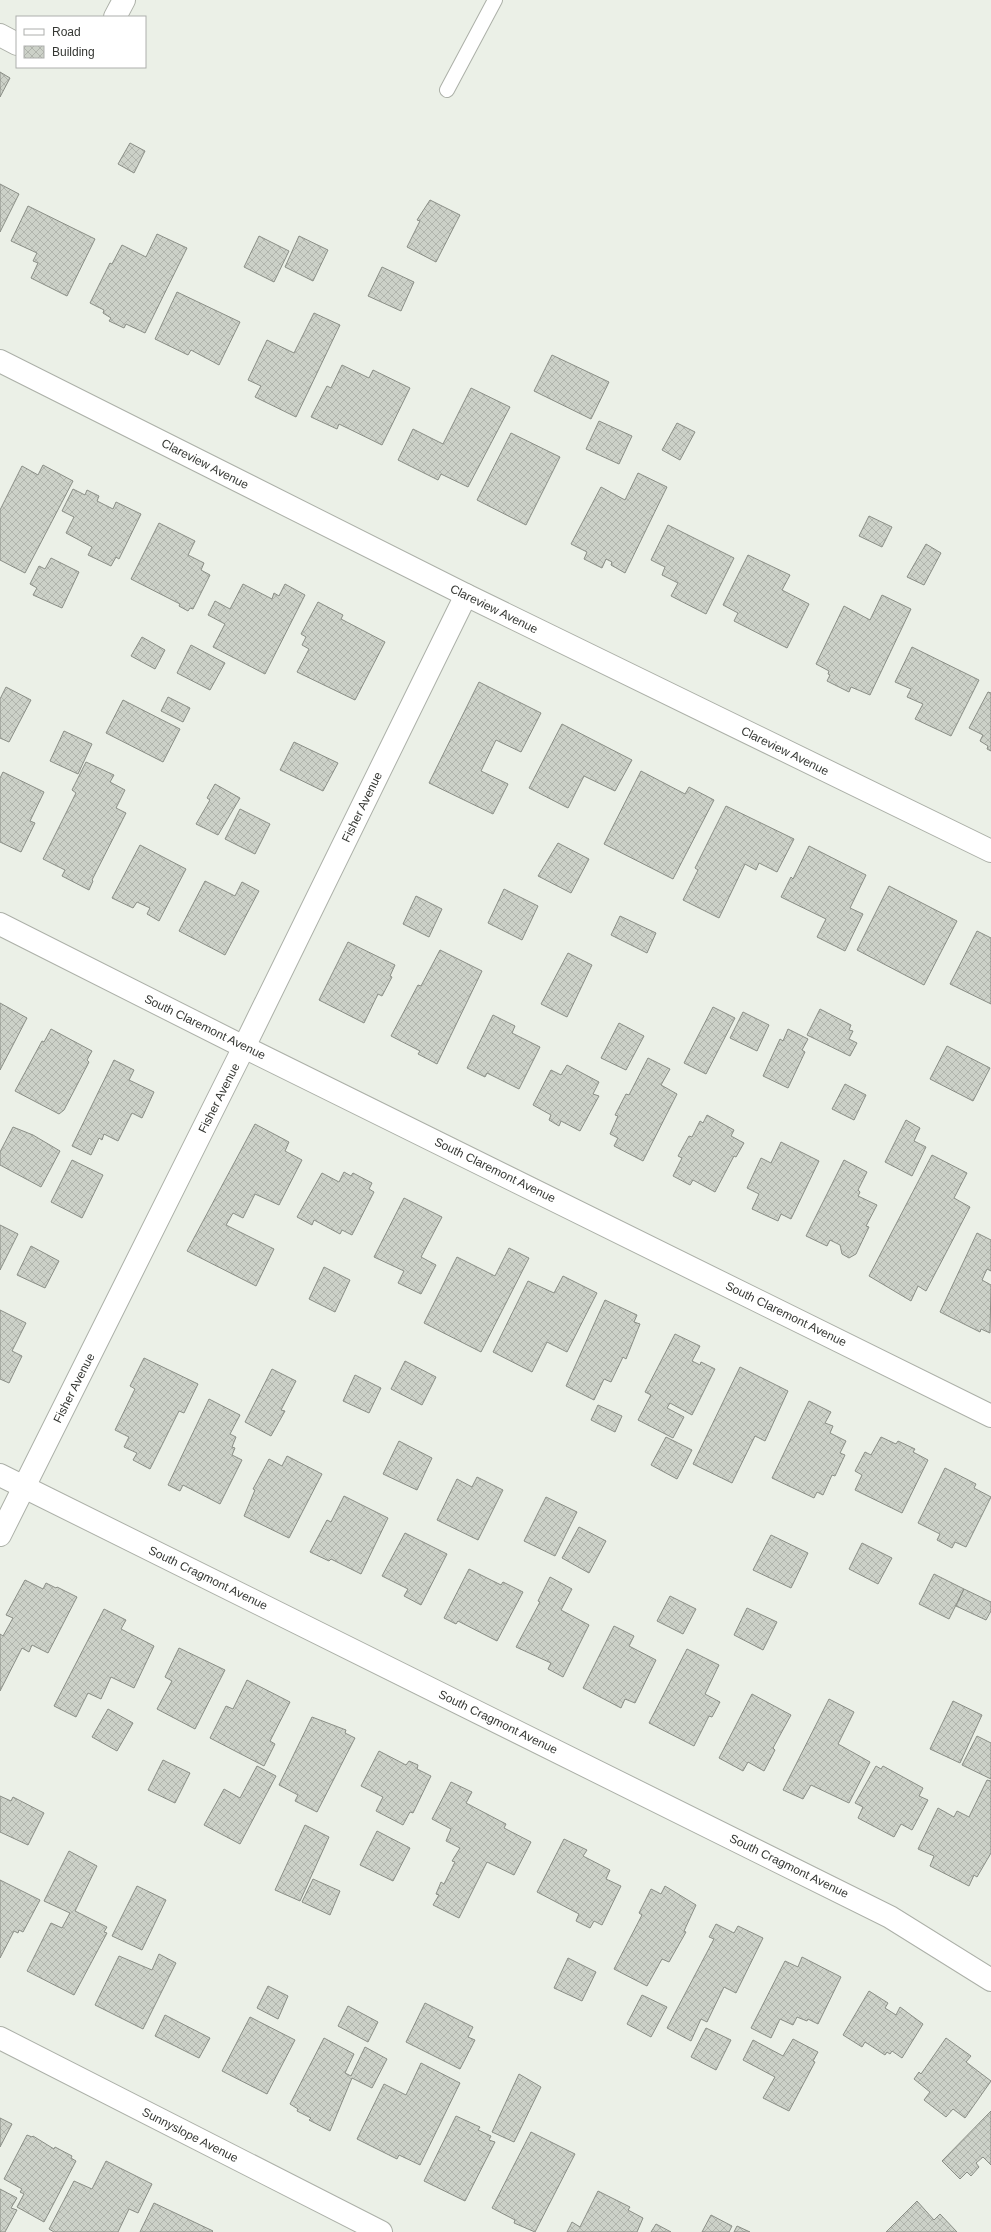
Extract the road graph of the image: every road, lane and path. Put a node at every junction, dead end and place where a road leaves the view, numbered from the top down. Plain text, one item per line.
1 (124, 0) edge
2 (495, 0) edge
3 (116, 16) edge
4 (0, 35) edge
5 (16, 43) edge
6 (447, 90) dead end
7 (0, 361) edge
8 (466, 595) junction
9 (991, 852) edge
10 (0, 924) edge
11 (244, 1047) junction
12 (991, 1416) edge
13 (0, 1475) edge
14 (24, 1487) junction
15 (0, 1535) edge
16 (991, 1980) edge
17 (0, 2038) edge
18 (381, 2232) edge

1 - 3 street
2 - 6 lane
4 - 5 street
7 - 8 street, Clareview Avenue
8 - 9 street, Clareview Avenue
8 - 11 street, Fisher Avenue
10 - 11 street, South Claremont Avenue
11 - 12 street, South Claremont Avenue
11 - 14 street, Fisher Avenue
13 - 14 street, South Cragmont Avenue
14 - 15 street, Fisher Avenue
14 - 16 street, South Cragmont Avenue
17 - 18 street, Sunnyslope Avenue

